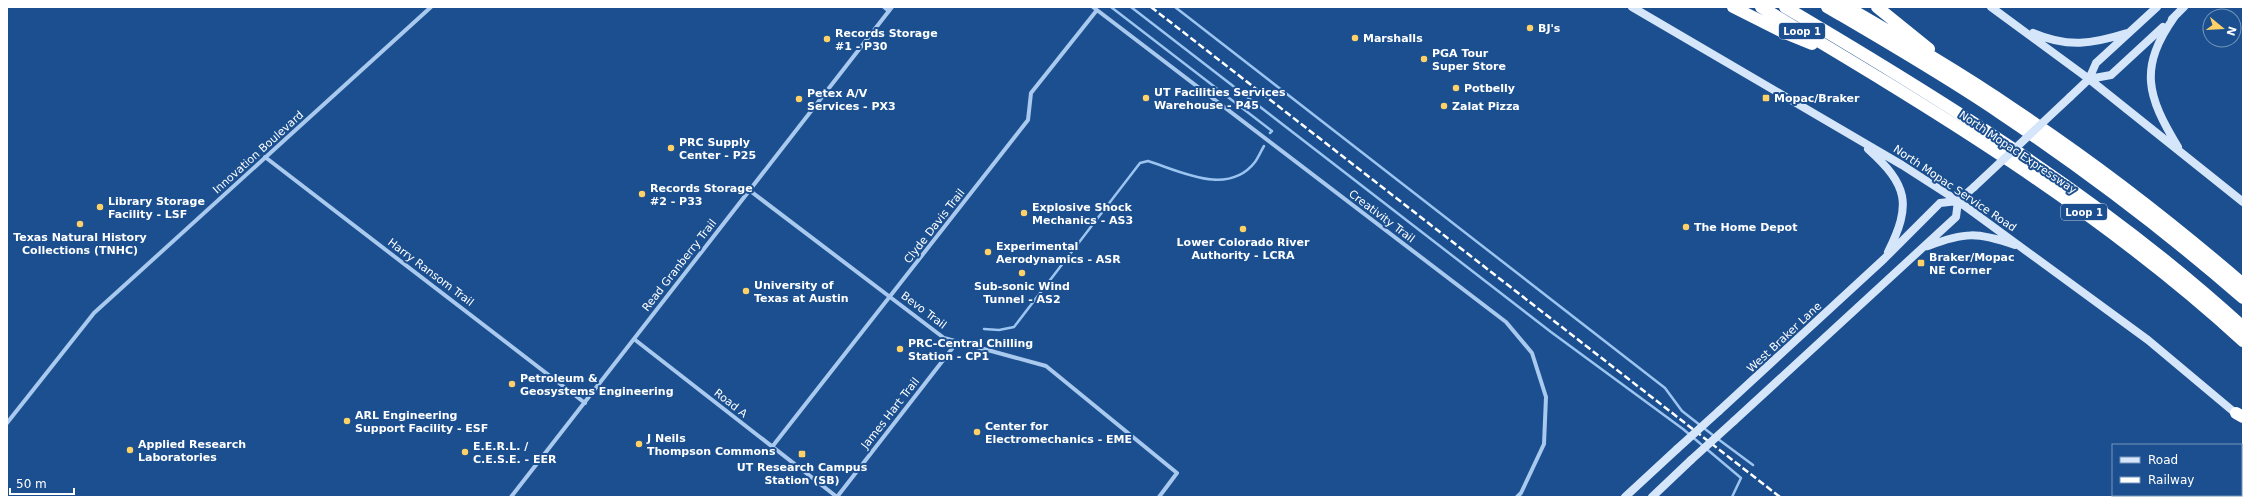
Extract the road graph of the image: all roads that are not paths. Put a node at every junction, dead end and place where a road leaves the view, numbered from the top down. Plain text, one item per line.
1 (431, 7) edge
2 (884, 7) edge
3 (1093, 7) edge
4 (1632, 7) edge
5 (1733, 7) edge
6 (1761, 7) edge
7 (1785, 7) edge
8 (1827, 7) edge
9 (1847, 7) edge
10 (1877, 7) edge
11 (1990, 7) edge
12 (2157, 7) edge
13 (2184, 7) edge
14 (891, 9) edge
15 (1097, 10) junction
16 (2175, 16) junction
17 (2020, 28) junction
18 (2129, 32) junction
19 (1842, 55) junction
20 (1949, 67) junction
21 (2089, 79) junction
22 (1857, 138) junction
23 (2181, 152) junction
24 (265, 157) junction
25 (749, 190) junction
26 (1958, 201) junction
27 (2243, 202) edge
28 (1923, 248) junction
29 (2025, 248) junction
30 (1884, 260) junction
31 (2243, 284) edge
32 (891, 297) junction
33 (2243, 298) edge
34 (2243, 327) edge
35 (634, 339) junction
36 (958, 341) junction
37 (2243, 341) edge
38 (585, 403) junction
39 (2241, 417) edge
40 (7, 423) edge
41 (772, 447) junction
42 (511, 497) edge
43 (837, 497) edge
44 (1158, 497) edge
45 (1517, 497) edge
46 (1625, 497) edge
47 (1652, 497) edge

1 - 24 street, Innovation Boulevard
2 - 14 street
3 - 15 street, Creativity Trail
4 - 22 main road, North Mopac Service Road
5 - 19 highway
6 - 19 highway, North Mopac Expressway / Loop 1
7 - 34 highway
8 - 33 highway
9 - 20 highway
10 - 20 highway
11 - 17 main road
12 - 18 main road
13 - 16 main road
14 - 25 street, Read Granberry Trail
15 - 32 street, Clyde Davis Trail
15 - 45 street, Creativity Trail
16 - 21 main road
16 - 23 main road
17 - 18 main road
17 - 21 main road
18 - 21 main road
19 - 37 highway, North Mopac Expressway / Loop 1
20 - 31 highway
21 - 23 main road
21 - 26 main road, bridge
22 - 26 main road, North Mopac Service Road
22 - 30 main road
23 - 27 main road
24 - 38 street, Harry Ransom Trail
24 - 40 street, Innovation Boulevard
25 - 32 street, Bevo Trail
25 - 35 street, Read Granberry Trail
26 - 28 main road
26 - 29 main road, North Mopac Service Road
26 - 30 main road, West Braker Lane
28 - 29 main road
28 - 47 main road, bridge
29 - 39 main road, North Mopac Service Road
30 - 46 main road, West Braker Lane, bridge
32 - 36 street, Bevo Trail
32 - 41 street, Clyde Davis Trail
35 - 38 street, Read Granberry Trail
35 - 41 street, Road A
36 - 43 street, James Hart Trail
36 - 44 street, Bevo Trail
38 - 42 street, Read Granberry Trail
41 - 43 street, Road A

